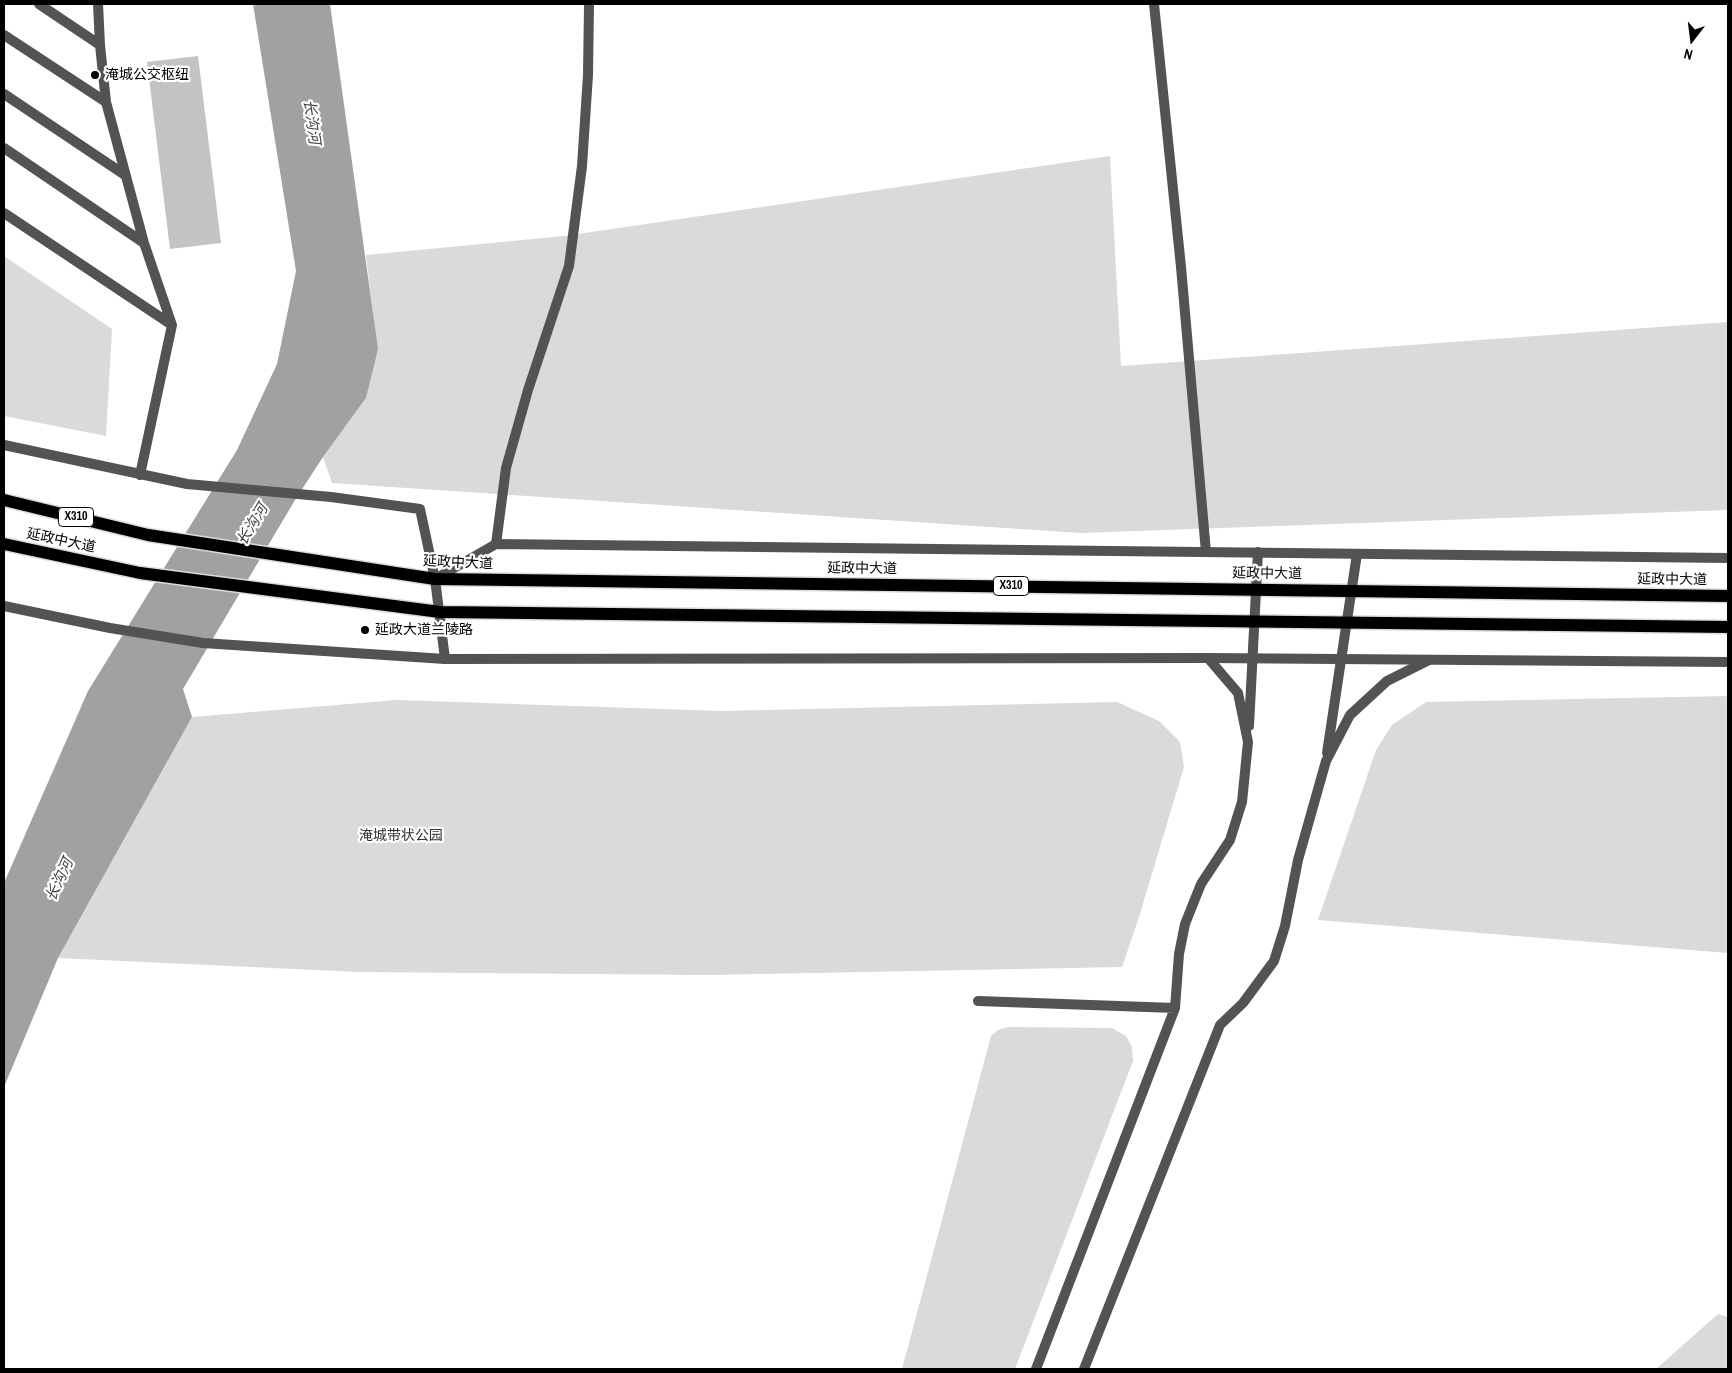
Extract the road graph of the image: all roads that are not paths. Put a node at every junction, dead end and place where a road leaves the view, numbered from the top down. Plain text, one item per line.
1 (39, 4) edge
2 (98, 4) edge
3 (589, 4) edge
4 (1154, 4) edge
5 (4, 35) edge
6 (100, 45) junction
7 (4, 94) edge
8 (106, 102) junction
9 (4, 148) edge
10 (125, 175) junction
11 (4, 212) edge
12 (144, 242) junction
13 (172, 325) junction
14 (4, 445) edge
15 (140, 474) junction
16 (4, 500) edge
17 (4, 544) edge
18 (496, 544) junction
19 (1206, 552) junction
20 (1258, 552) junction
21 (1357, 554) junction
22 (1728, 558) edge
23 (435, 579) junction
24 (1256, 589) junction
25 (1351, 590) junction
26 (1728, 596) edge
27 (4, 606) edge
28 (440, 612) junction
29 (1254, 621) junction
30 (1346, 622) junction
31 (1728, 626) edge
32 (1208, 658) junction
33 (445, 659) junction
34 (1252, 659) junction
35 (1341, 660) junction
36 (1429, 660) junction
37 (1728, 662) edge
38 (1248, 742) junction
39 (1326, 761) junction
40 (978, 1001) dead end
41 (1175, 1008) junction
42 (1036, 1369) edge
43 (1084, 1369) edge

1 - 6 street
2 - 6 street
3 - 18 street
4 - 19 street
5 - 8 street
6 - 8 street
7 - 10 street
8 - 10 street
9 - 12 street
10 - 12 street
11 - 13 street
12 - 13 street
13 - 15 street
14 - 15 street
15 - 23 street
16 - 23 main road, 延政中大道 / X310
17 - 28 main road, 延政中大道
18 - 19 street
18 - 23 street
19 - 20 street
20 - 21 street
20 - 24 street
21 - 22 street
21 - 25 street
23 - 24 main road, 延政中大道 / X310
23 - 28 street
24 - 25 main road, 延政中大道 / X310
24 - 29 street
25 - 26 main road, 延政中大道 / X310
25 - 30 street
27 - 33 street
28 - 29 main road, 延政中大道
28 - 33 street
29 - 30 main road, 延政中大道
29 - 34 street
30 - 31 main road, 延政中大道
30 - 35 street
32 - 33 street
32 - 34 street
32 - 38 street
34 - 35 street
34 - 38 street
35 - 36 street
35 - 39 street
36 - 37 street
36 - 39 street
38 - 41 street
39 - 43 street
40 - 41 street
41 - 42 street

